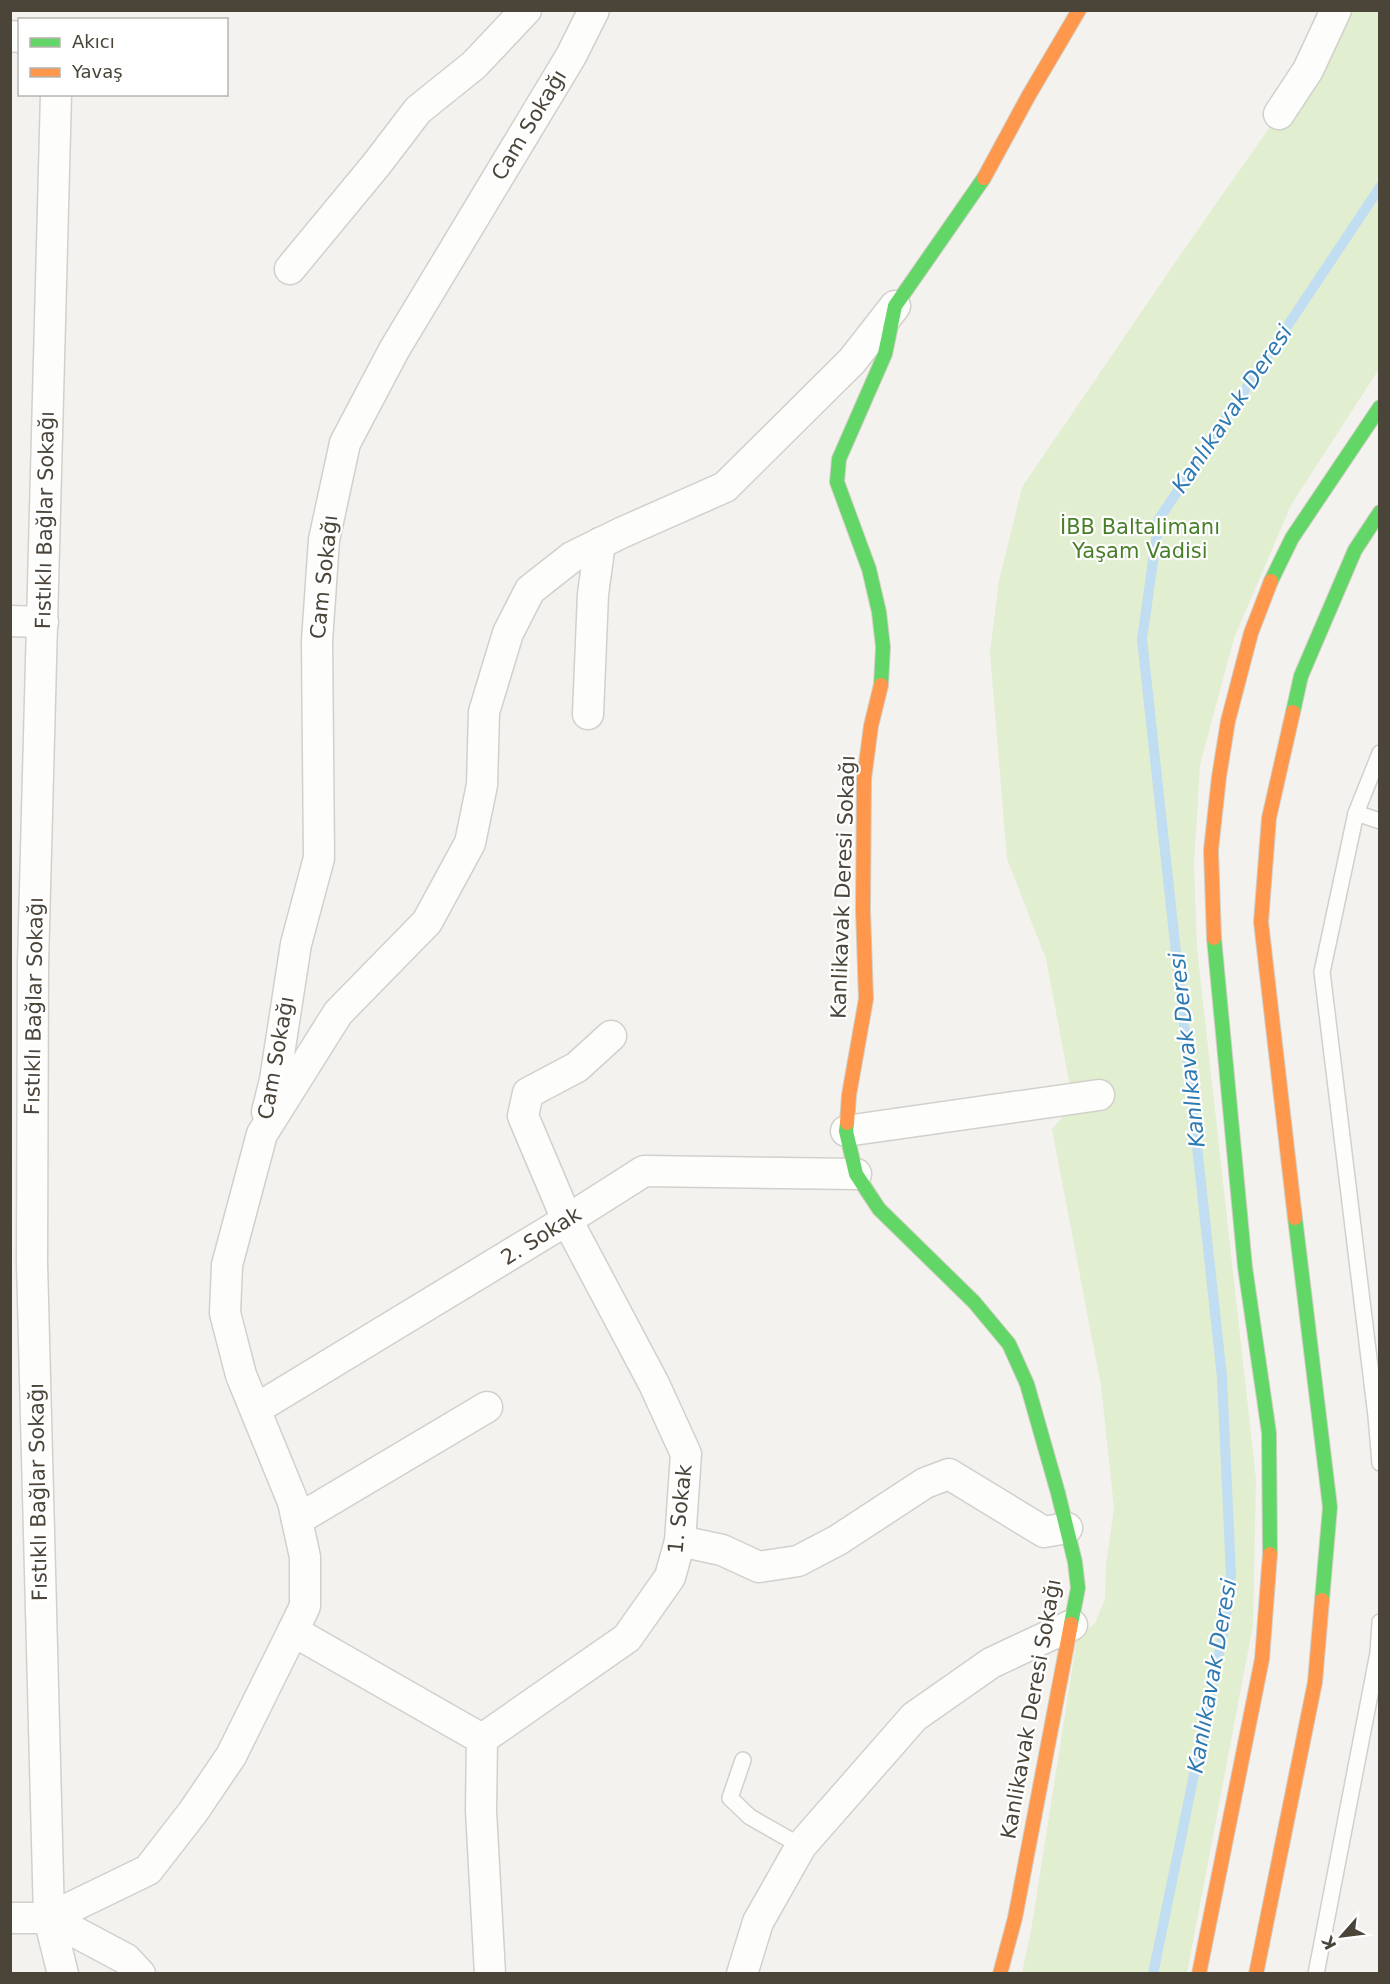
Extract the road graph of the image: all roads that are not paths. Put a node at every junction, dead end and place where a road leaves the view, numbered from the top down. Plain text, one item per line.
1 (526, 10) edge
2 (594, 10) edge
3 (1079, 10) edge
4 (1336, 10) edge
5 (56, 96) edge
6 (1279, 114) dead end
7 (290, 269) dead end
8 (895, 306) junction
9 (1380, 407) edge
10 (1380, 512) edge
11 (600, 543) junction
12 (10, 621) edge
13 (43, 622) junction
14 (588, 714) dead end
15 (1380, 753) edge
16 (1356, 813) junction
17 (1380, 822) edge
18 (611, 1035) dead end
19 (1099, 1095) dead end
20 (846, 1131) junction
21 (262, 1134) junction
22 (856, 1174) junction
23 (567, 1220) junction
24 (21, 1263) edge
25 (487, 1407) dead end
26 (256, 1409) junction
27 (1380, 1462) edge
28 (297, 1520) junction
29 (1067, 1528) junction
30 (680, 1541) junction
31 (1380, 1622) edge
32 (1072, 1625) junction
33 (293, 1631) junction
34 (482, 1739) junction
35 (743, 1760) dead end
36 (801, 1846) junction
37 (10, 1918) edge
38 (49, 1918) junction
39 (63, 1974) edge
40 (140, 1974) edge
41 (490, 1974) edge
42 (742, 1974) edge
43 (1000, 1974) edge
44 (1199, 1974) edge
45 (1256, 1974) edge
46 (1316, 1974) edge

1 - 7 street
2 - 21 street, Cam Sokağı
3 - 8 main road, Kanlikavak Deresi Sokağı
4 - 6 street
5 - 13 street, Fıstıklı Bağlar Sokağı
8 - 11 street
8 - 20 main road, Kanlikavak Deresi Sokağı
9 - 44 main road
10 - 45 main road
11 - 14 street
11 - 21 street
12 - 13 street
13 - 24 street, Fıstıklı Bağlar Sokağı
15 - 16 lane
16 - 17 lane
16 - 27 lane
18 - 23 street, 1. Sokak
19 - 20 street
20 - 22 main road, Kanlikavak Deresi Sokağı
21 - 26 street, Cam Sokağı
22 - 23 street, 2. Sokak
22 - 29 main road, Kanlikavak Deresi Sokağı
23 - 26 street, 2. Sokak
23 - 30 street, 1. Sokak
24 - 38 street, Fıstıklı Bağlar Sokağı
25 - 28 street
26 - 28 street, Cam Sokağı
28 - 33 street, Cam Sokağı
29 - 30 street
29 - 32 main road, Kanlikavak Deresi Sokağı
30 - 34 street, 1. Sokak
31 - 46 lane
32 - 36 street
32 - 43 main road, Kanlikavak Deresi Sokağı
33 - 34 street
33 - 38 street, Cam Sokağı
34 - 41 street
35 - 36 lane
36 - 42 street
37 - 38 street
38 - 39 street, Fıstıklı Bağlar Sokağı
38 - 40 street

